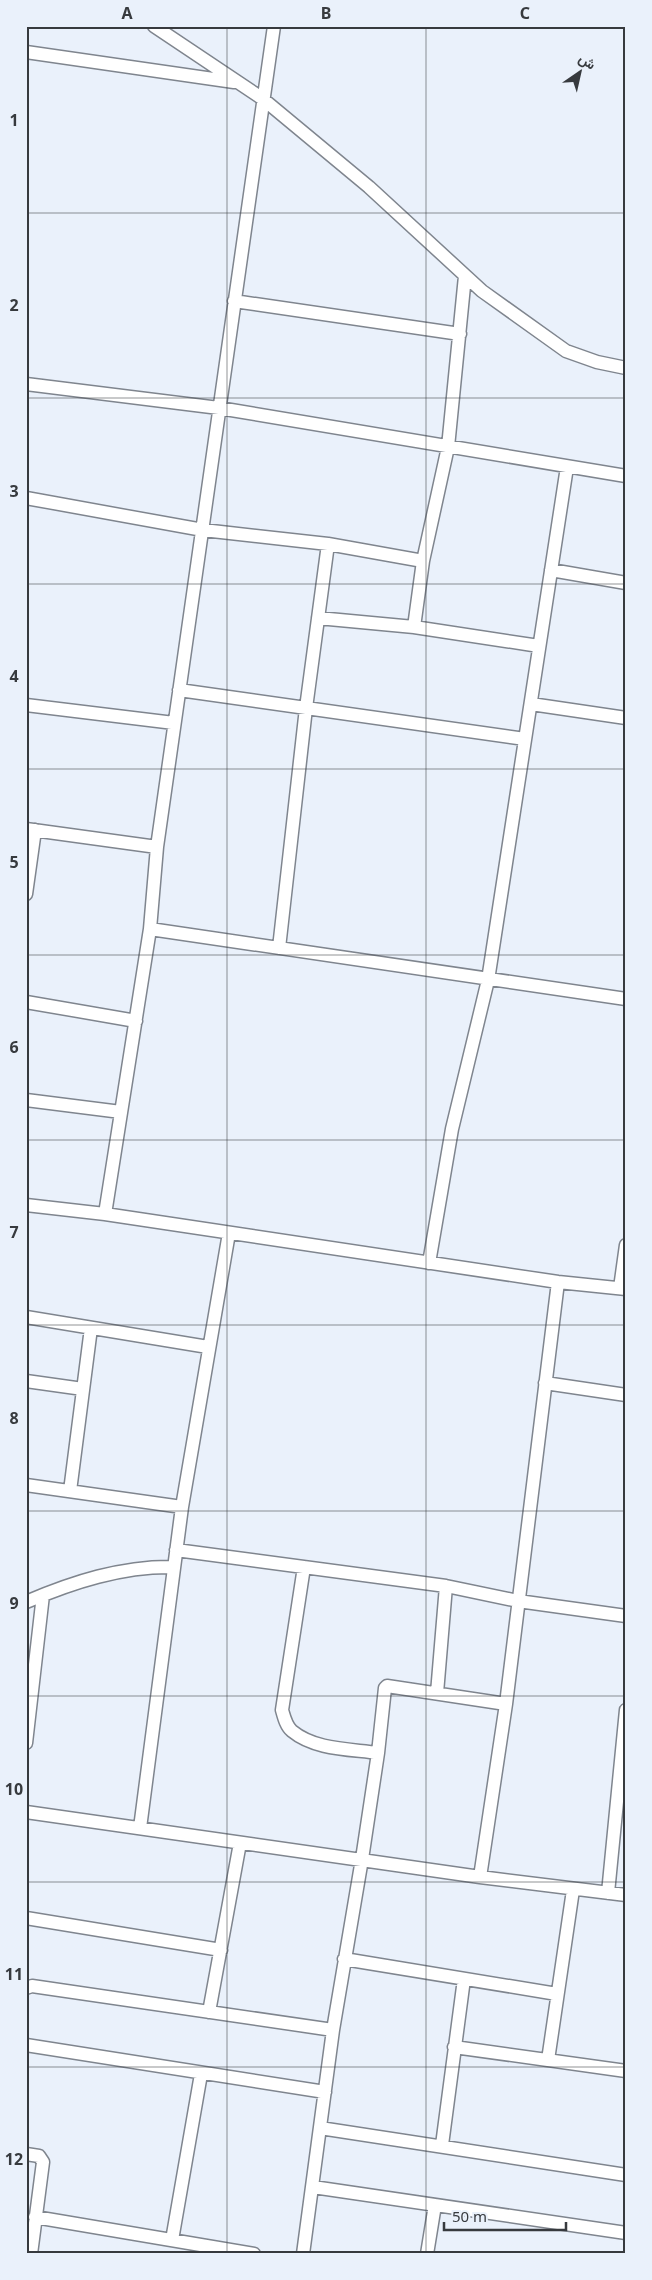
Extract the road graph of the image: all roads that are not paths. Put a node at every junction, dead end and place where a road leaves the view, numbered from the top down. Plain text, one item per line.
1 (154, 26) edge
2 (274, 26) edge
3 (26, 52) edge
4 (238, 83) junction
5 (263, 99) junction
6 (465, 276) junction
7 (234, 301) junction
8 (460, 334) junction
9 (626, 368) edge
10 (26, 384) edge
11 (220, 408) junction
12 (448, 447) junction
13 (567, 467) junction
14 (626, 476) edge
15 (26, 498) edge
16 (204, 530) junction
17 (328, 544) junction
18 (423, 561) junction
19 (551, 570) junction
20 (626, 583) edge
21 (318, 618) junction
22 (414, 627) junction
23 (539, 646) junction
24 (179, 690) junction
25 (531, 704) junction
26 (26, 705) edge
27 (306, 708) junction
28 (626, 718) edge
29 (174, 723) junction
30 (525, 739) junction
31 (31, 830) edge
32 (157, 847) junction
33 (26, 894) edge
34 (150, 928) junction
35 (279, 948) junction
36 (488, 980) junction
37 (626, 999) edge
38 (26, 1002) edge
39 (136, 1021) junction
40 (26, 1100) edge
41 (121, 1112) junction
42 (26, 1205) edge
43 (105, 1214) junction
44 (230, 1234) junction
45 (626, 1245) edge
46 (429, 1263) junction
47 (558, 1282) junction
48 (623, 1289) edge
49 (26, 1317) edge
50 (91, 1328) junction
51 (208, 1347) junction
52 (26, 1381) edge
53 (545, 1383) junction
54 (83, 1389) junction
55 (626, 1395) edge
56 (26, 1485) edge
57 (70, 1491) junction
58 (182, 1507) junction
59 (176, 1550) junction
60 (174, 1567) junction
61 (304, 1567) junction
62 (446, 1586) junction
63 (43, 1595) junction
64 (518, 1601) junction
65 (26, 1602) edge
66 (626, 1616) edge
67 (436, 1693) junction
68 (506, 1704) junction
69 (626, 1715) edge
70 (26, 1743) edge
71 (378, 1753) junction
72 (26, 1812) edge
73 (140, 1828) junction
74 (240, 1843) junction
75 (362, 1859) junction
76 (480, 1877) junction
77 (573, 1890) junction
78 (608, 1893) junction
79 (626, 1895) edge
80 (26, 1918) edge
81 (221, 1950) junction
82 (344, 1958) junction
83 (464, 1980) junction
84 (26, 1988) edge
85 (557, 1994) junction
86 (210, 2012) junction
87 (333, 2030) junction
88 (26, 2045) edge
89 (454, 2046) junction
90 (548, 2060) junction
91 (626, 2071) edge
92 (201, 2074) junction
93 (325, 2092) junction
94 (320, 2128) junction
95 (442, 2145) junction
96 (26, 2154) edge
97 (626, 2175) edge
98 (312, 2187) junction
99 (435, 2205) junction
100 (35, 2216) junction
101 (626, 2233) edge
102 (172, 2240) junction
103 (31, 2254) edge
104 (254, 2254) edge
105 (303, 2254) edge
106 (427, 2254) edge

1 - 4 street
2 - 5 street
3 - 4 street
4 - 5 street
5 - 6 street
5 - 7 street
6 - 8 street
6 - 9 street
7 - 8 street
7 - 11 street
8 - 12 street
10 - 11 street
11 - 12 street
11 - 16 street
12 - 13 street
12 - 18 street
13 - 14 street
13 - 19 street
15 - 16 street
16 - 17 street
16 - 24 street
17 - 18 street
17 - 21 street
18 - 22 street
19 - 20 street
19 - 23 street
21 - 22 street
21 - 27 street
22 - 23 street
23 - 25 street
24 - 27 street
24 - 29 street
25 - 28 street
25 - 30 street
26 - 29 street
27 - 30 street
27 - 35 street
29 - 32 street
30 - 36 street
31 - 32 street
31 - 33 street
32 - 34 street
34 - 35 street
34 - 39 street
35 - 36 street
36 - 37 street
36 - 46 street
38 - 39 street
39 - 41 street
40 - 41 street
41 - 43 street
42 - 43 street
43 - 44 street
44 - 46 street
44 - 51 street
45 - 48 street
46 - 47 street
47 - 48 street
47 - 53 street
49 - 50 street
50 - 51 street
50 - 54 street
51 - 58 street
52 - 54 street
53 - 55 street
53 - 64 street
54 - 57 street
56 - 57 street
57 - 58 street
58 - 59 street
59 - 60 street
59 - 61 street
60 - 63 street
60 - 73 street
61 - 62 street
61 - 71 street
62 - 64 street
62 - 67 street
63 - 65 street
63 - 70 street
64 - 66 street
64 - 68 street
67 - 68 street
67 - 71 street
68 - 76 street
69 - 78 street
71 - 75 street
72 - 73 street
73 - 74 street
74 - 75 street
74 - 81 street
75 - 76 street
75 - 82 street
76 - 77 street
77 - 78 street
77 - 85 street
78 - 79 street
80 - 81 street
81 - 86 street
82 - 83 street
82 - 87 street
83 - 85 street
83 - 89 street
84 - 86 street
85 - 90 street
86 - 87 street
87 - 93 street
88 - 92 street
89 - 90 street
89 - 95 street
90 - 91 street
92 - 93 street
92 - 102 street
93 - 94 street
94 - 95 street
94 - 98 street
95 - 97 street
96 - 100 street
98 - 99 street
98 - 105 street
99 - 101 street
99 - 106 street
100 - 102 street
100 - 103 street
102 - 104 street

